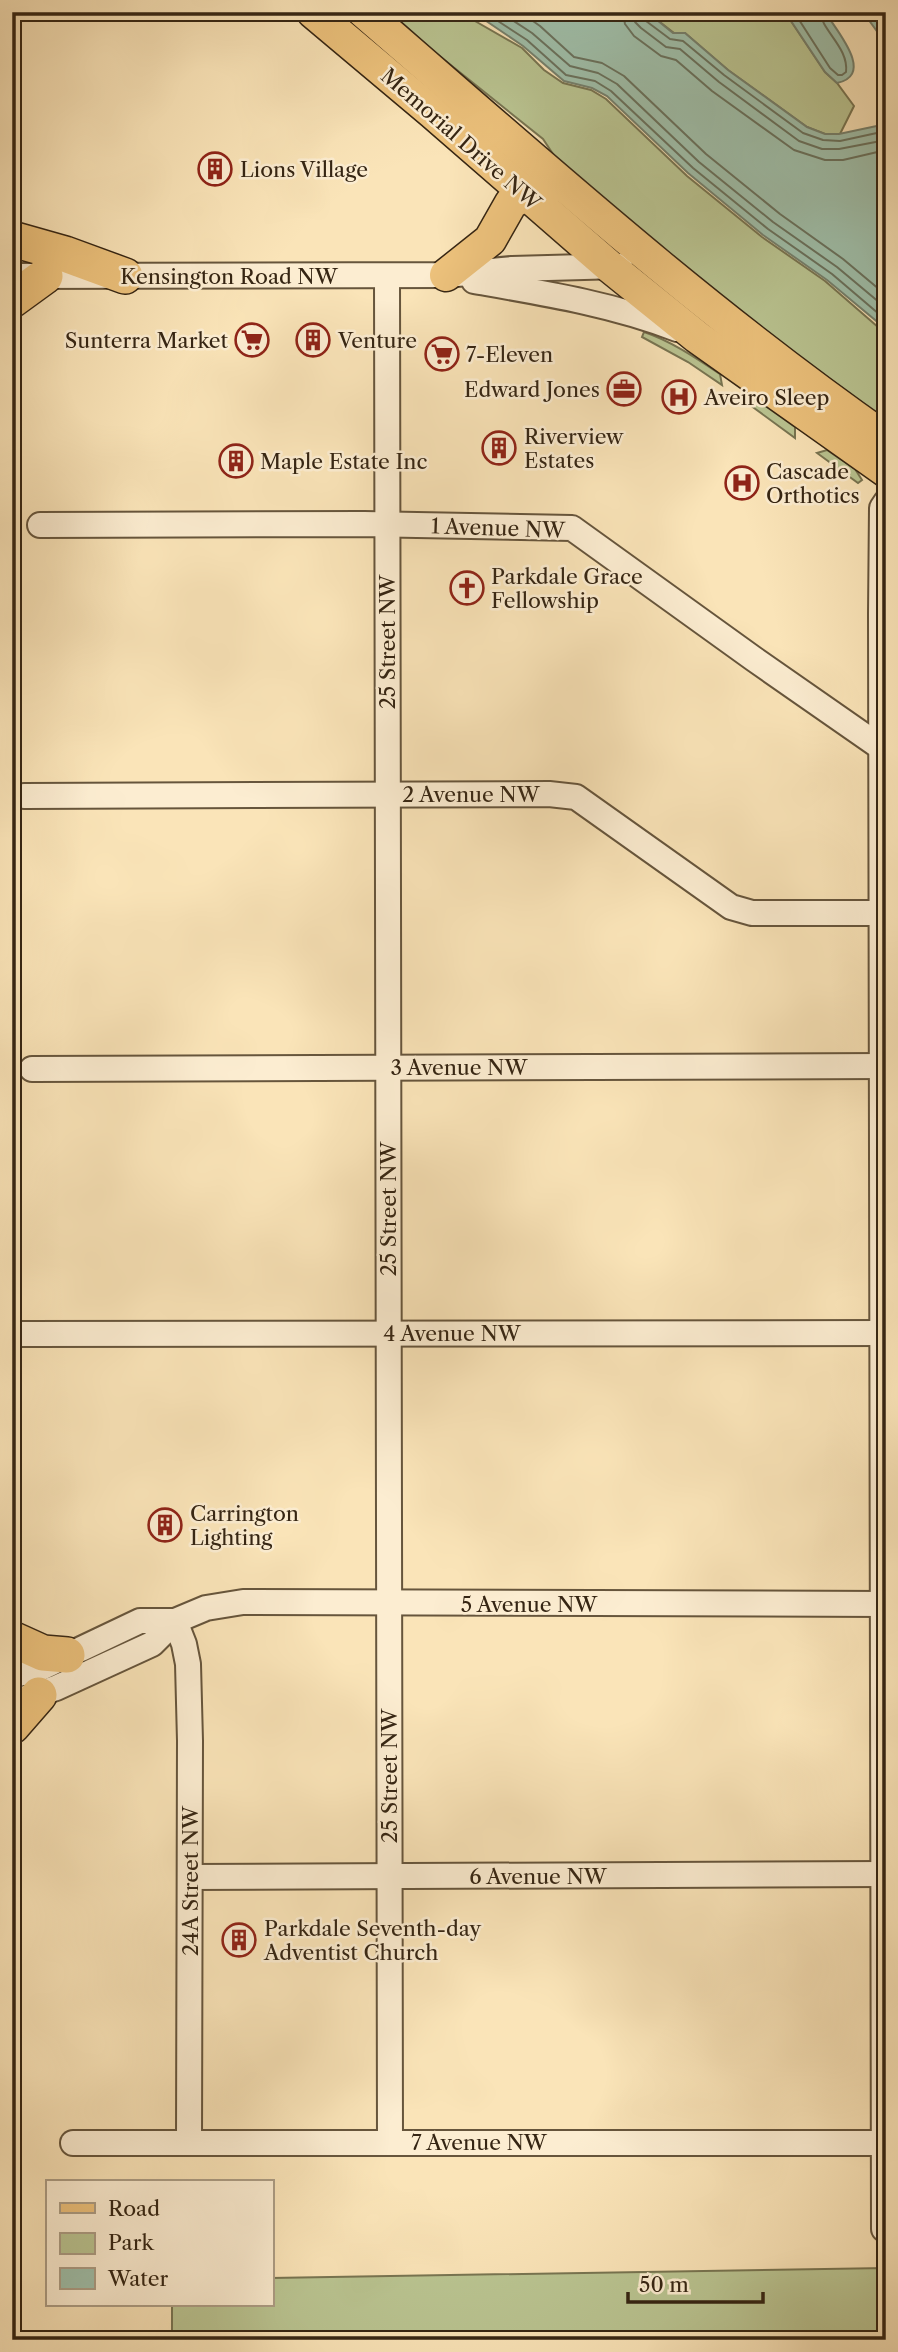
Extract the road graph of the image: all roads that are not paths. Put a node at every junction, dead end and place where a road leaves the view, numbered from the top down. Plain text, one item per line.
1 (313, 12) edge
2 (364, 12) edge
3 (488, 161) junction
4 (526, 194) junction
5 (575, 194) junction
6 (501, 217) junction
7 (12, 239) edge
8 (657, 265) junction
9 (609, 266) junction
10 (446, 275) junction
11 (29, 276) edge
12 (125, 276) junction
13 (387, 276) junction
14 (12, 300) edge
15 (696, 337) junction
16 (886, 439) edge
17 (886, 471) edge
18 (886, 502) edge
19 (40, 525) dead end
20 (387, 525) junction
21 (884, 749) edge
22 (387, 794) junction
23 (24, 796) dead end
24 (882, 913) junction
25 (884, 1066) edge
26 (388, 1067) junction
27 (32, 1069) dead end
28 (389, 1333) junction
29 (884, 1333) edge
30 (19, 1334) dead end
31 (388, 1603) junction
32 (884, 1604) edge
33 (175, 1621) junction
34 (12, 1639) edge
35 (67, 1656) junction
36 (21, 1691) edge
37 (12, 1726) edge
38 (884, 1874) edge
39 (190, 1877) junction
40 (389, 1877) junction
41 (390, 2142) junction
42 (73, 2143) dead end
43 (189, 2143) junction
44 (884, 2143) edge
45 (884, 2229) dead end

1 - 3 main road, Memorial Drive NW
2 - 5 main road, Memorial Drive NW
3 - 4 main road, Memorial Drive NW
3 - 6 main road
4 - 5 main road
4 - 6 main road
4 - 9 main road, Memorial Drive NW
5 - 8 main road, Memorial Drive NW
6 - 10 main road
7 - 12 highway
8 - 9 street, Kensington Road NW
8 - 16 main road, Memorial Drive NW
9 - 10 street, Kensington Road NW
9 - 15 main road, Memorial Drive NW
10 - 13 street, Kensington Road NW
10 - 15 street, Kensington Road NW
11 - 12 street, Kensington Road NW
11 - 14 highway
12 - 13 street, Kensington Road NW
13 - 20 street, 25 Street NW
15 - 17 main road, Memorial Drive NW
18 - 21 street
19 - 20 street, 1 Avenue NW
20 - 21 street, 1 Avenue NW
20 - 22 street, 25 Street NW
21 - 24 street
22 - 23 street, 2 Avenue NW
22 - 24 street, 2 Avenue NW
22 - 26 street, 25 Street NW
24 - 25 street
25 - 26 street, 3 Avenue NW
25 - 29 street
26 - 27 street, 3 Avenue NW
26 - 28 street, 25 Street NW
28 - 29 street, 4 Avenue NW
28 - 30 street, 4 Avenue NW
28 - 31 street, 25 Street NW
29 - 32 street
31 - 32 street, 5 Avenue NW
31 - 33 street, 5 Avenue NW
31 - 40 street, 25 Street NW
32 - 38 street
33 - 35 street, 5 Avenue NW
33 - 36 street, 5 Avenue NW
33 - 39 street, 24A Street NW
34 - 35 highway
35 - 36 street, 5 Avenue NW
36 - 37 highway
38 - 40 street, 6 Avenue NW
38 - 44 street
39 - 40 street, 6 Avenue NW
39 - 43 street, 24A Street NW
40 - 41 street, 25 Street NW
41 - 43 street, 7 Avenue NW
41 - 44 street, 7 Avenue NW
42 - 43 street, 7 Avenue NW
44 - 45 street

